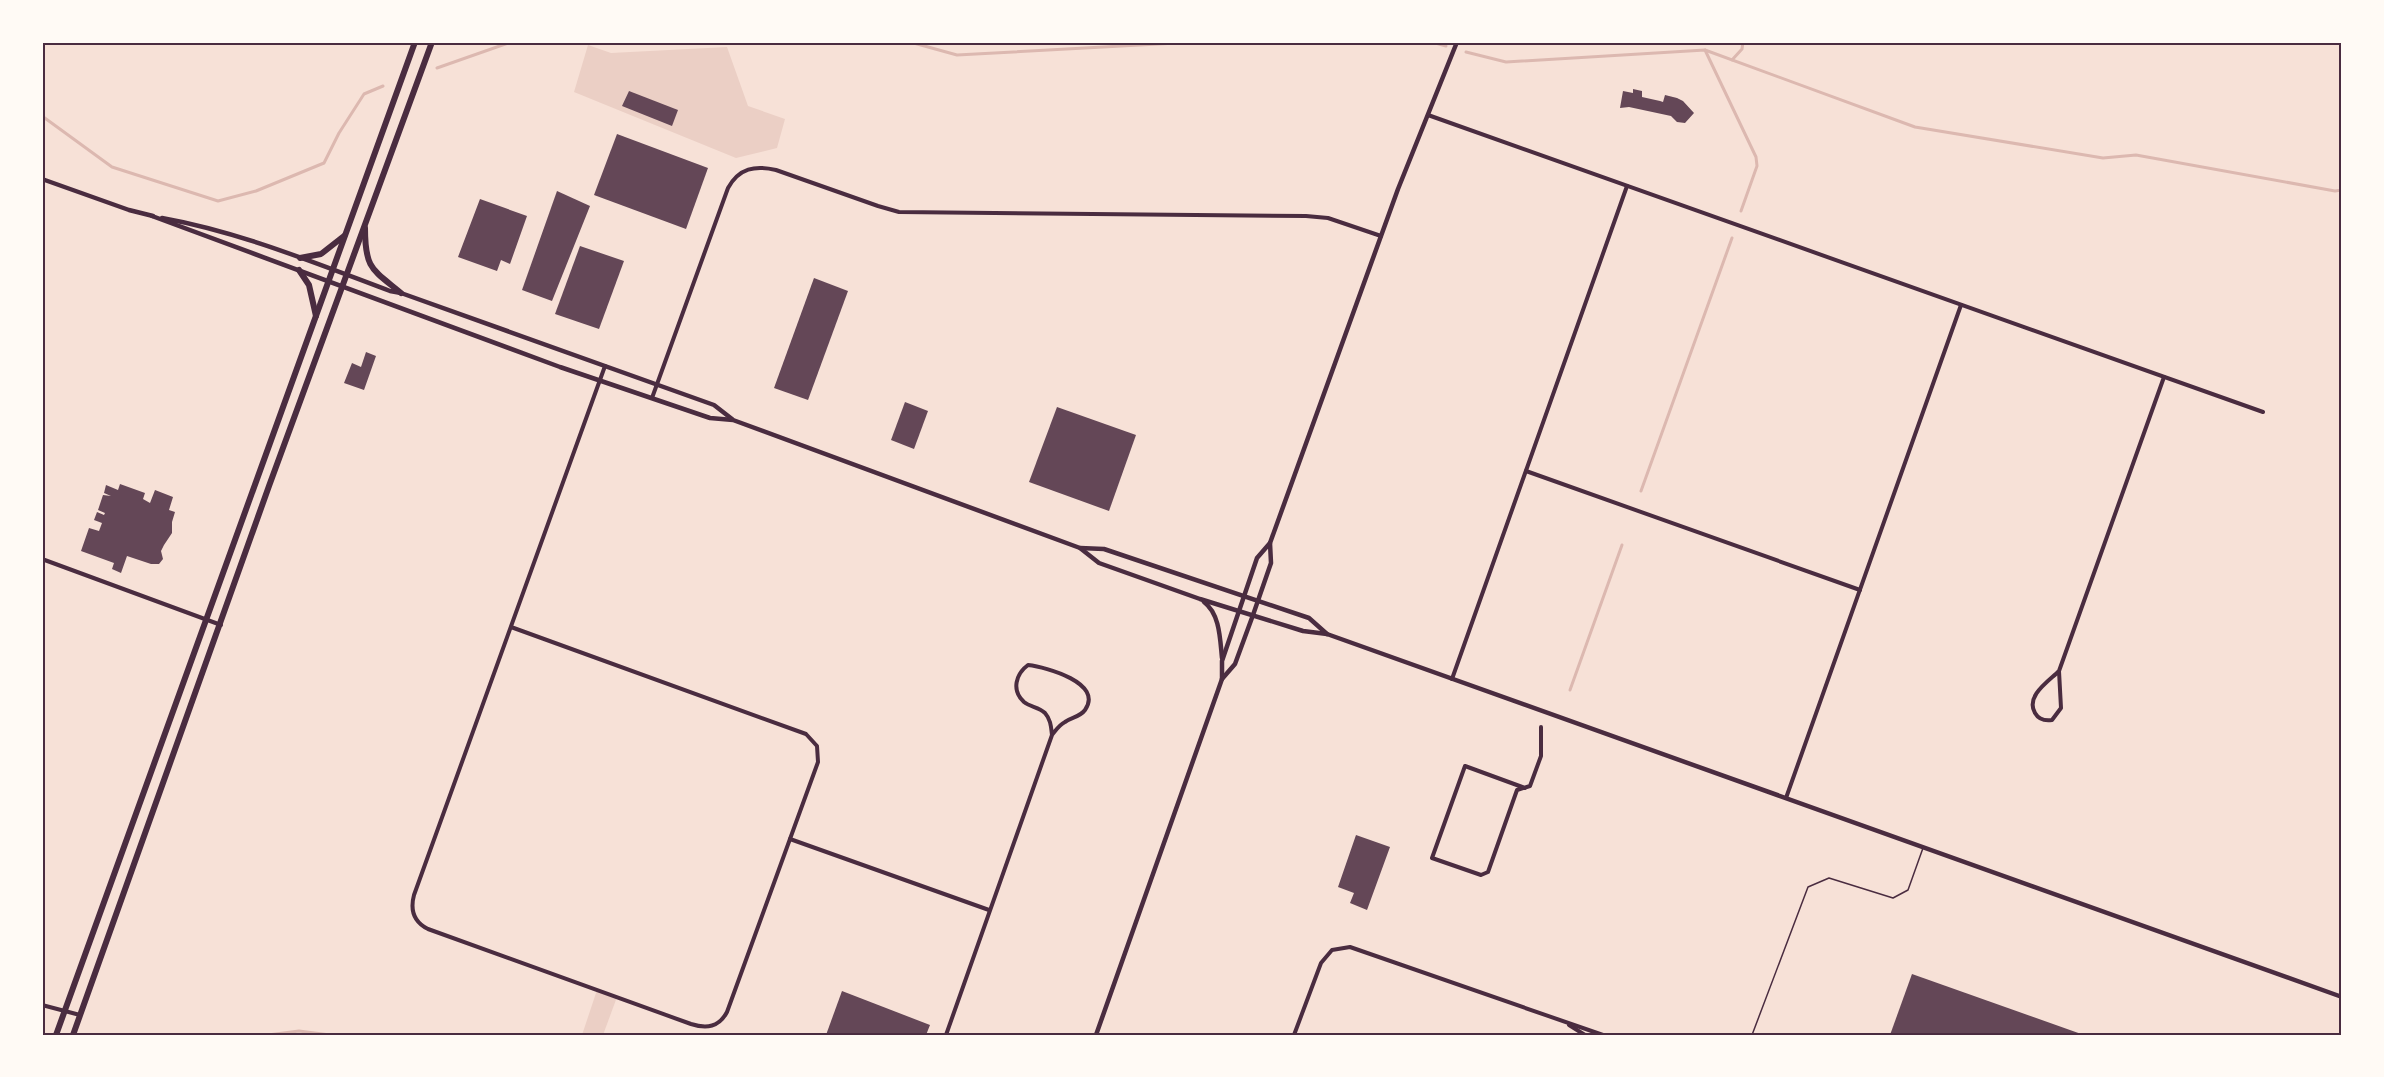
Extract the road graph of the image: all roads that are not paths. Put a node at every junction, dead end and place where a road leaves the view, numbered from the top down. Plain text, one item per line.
1 (415, 42) edge
2 (432, 42) edge
3 (1457, 42) edge
4 (1428, 115) junction
5 (42, 179) edge
6 (1627, 186) junction
7 (152, 216) junction
8 (365, 225) junction
9 (345, 235) junction
10 (1381, 236) junction
11 (300, 258) junction
12 (299, 270) junction
13 (333, 270) junction
14 (346, 275) junction
15 (329, 282) junction
16 (342, 287) junction
17 (401, 292) junction
18 (1961, 305) junction
19 (316, 317) junction
20 (605, 366) junction
21 (2164, 377) junction
22 (600, 380) junction
23 (657, 384) junction
24 (652, 398) junction
25 (2263, 412) dead end
26 (733, 420) junction
27 (1526, 471) junction
28 (1270, 543) junction
29 (1080, 548) junction
30 (42, 559) edge
31 (1860, 590) junction
32 (1244, 597) junction
33 (1200, 599) junction
34 (1258, 602) junction
35 (1239, 611) junction
36 (1253, 615) junction
37 (207, 620) junction
38 (221, 625) junction
39 (511, 627) junction
40 (1327, 634) junction
41 (1222, 661) junction
42 (2059, 671) junction
43 (1222, 679) junction
44 (1452, 679) junction
45 (1541, 727) dead end
46 (1052, 735) junction
47 (1525, 788) junction
48 (1786, 798) junction
49 (790, 839) junction
50 (1923, 847) junction
51 (989, 910) junction
52 (2342, 997) edge
53 (42, 1005) edge
54 (66, 1010) junction
55 (80, 1015) junction
56 (1566, 1023) junction
57 (56, 1035) edge
58 (73, 1035) edge
59 (946, 1035) edge
60 (1096, 1035) edge
61 (1294, 1035) edge
62 (1585, 1035) edge
63 (1603, 1035) edge
64 (1752, 1035) edge

1 - 9 highway
2 - 8 highway
3 - 4 street
4 - 6 street
4 - 10 street
5 - 7 street
6 - 18 street
6 - 27 street
7 - 11 street
7 - 12 street
8 - 14 highway
8 - 17 highway
9 - 11 highway
9 - 13 highway
10 - 23 street
10 - 28 street
11 - 13 street
12 - 15 street
12 - 19 highway
13 - 14 street
13 - 15 highway
14 - 16 highway
14 - 17 street
15 - 16 street
15 - 19 highway
16 - 22 street
16 - 38 highway
17 - 20 street
18 - 21 street
18 - 31 street
19 - 37 highway
20 - 22 street
20 - 23 street
21 - 25 street
21 - 42 street
22 - 24 street
22 - 39 street
23 - 24 street
23 - 26 street
24 - 26 street
26 - 29 street
27 - 31 street
27 - 44 street
28 - 32 street
28 - 34 street
29 - 32 street
29 - 33 street
30 - 37 street
31 - 48 street
32 - 34 street
32 - 35 street
33 - 35 street
33 - 41 street
34 - 36 street
34 - 40 street
35 - 36 street
35 - 41 street
36 - 40 street
36 - 43 street
37 - 38 street
37 - 54 highway
38 - 55 highway
39 - 49 street
39 - 49 street
40 - 44 street
41 - 43 street
42 - 42 street
43 - 60 street
44 - 48 street
45 - 47 street
46 - 46 street
46 - 51 street
47 - 47 street
48 - 50 street
49 - 51 street
50 - 52 street
50 - 64 lane
51 - 59 street
53 - 54 street
54 - 55 street
54 - 57 highway
55 - 58 highway
56 - 61 street
56 - 62 street
56 - 63 street

